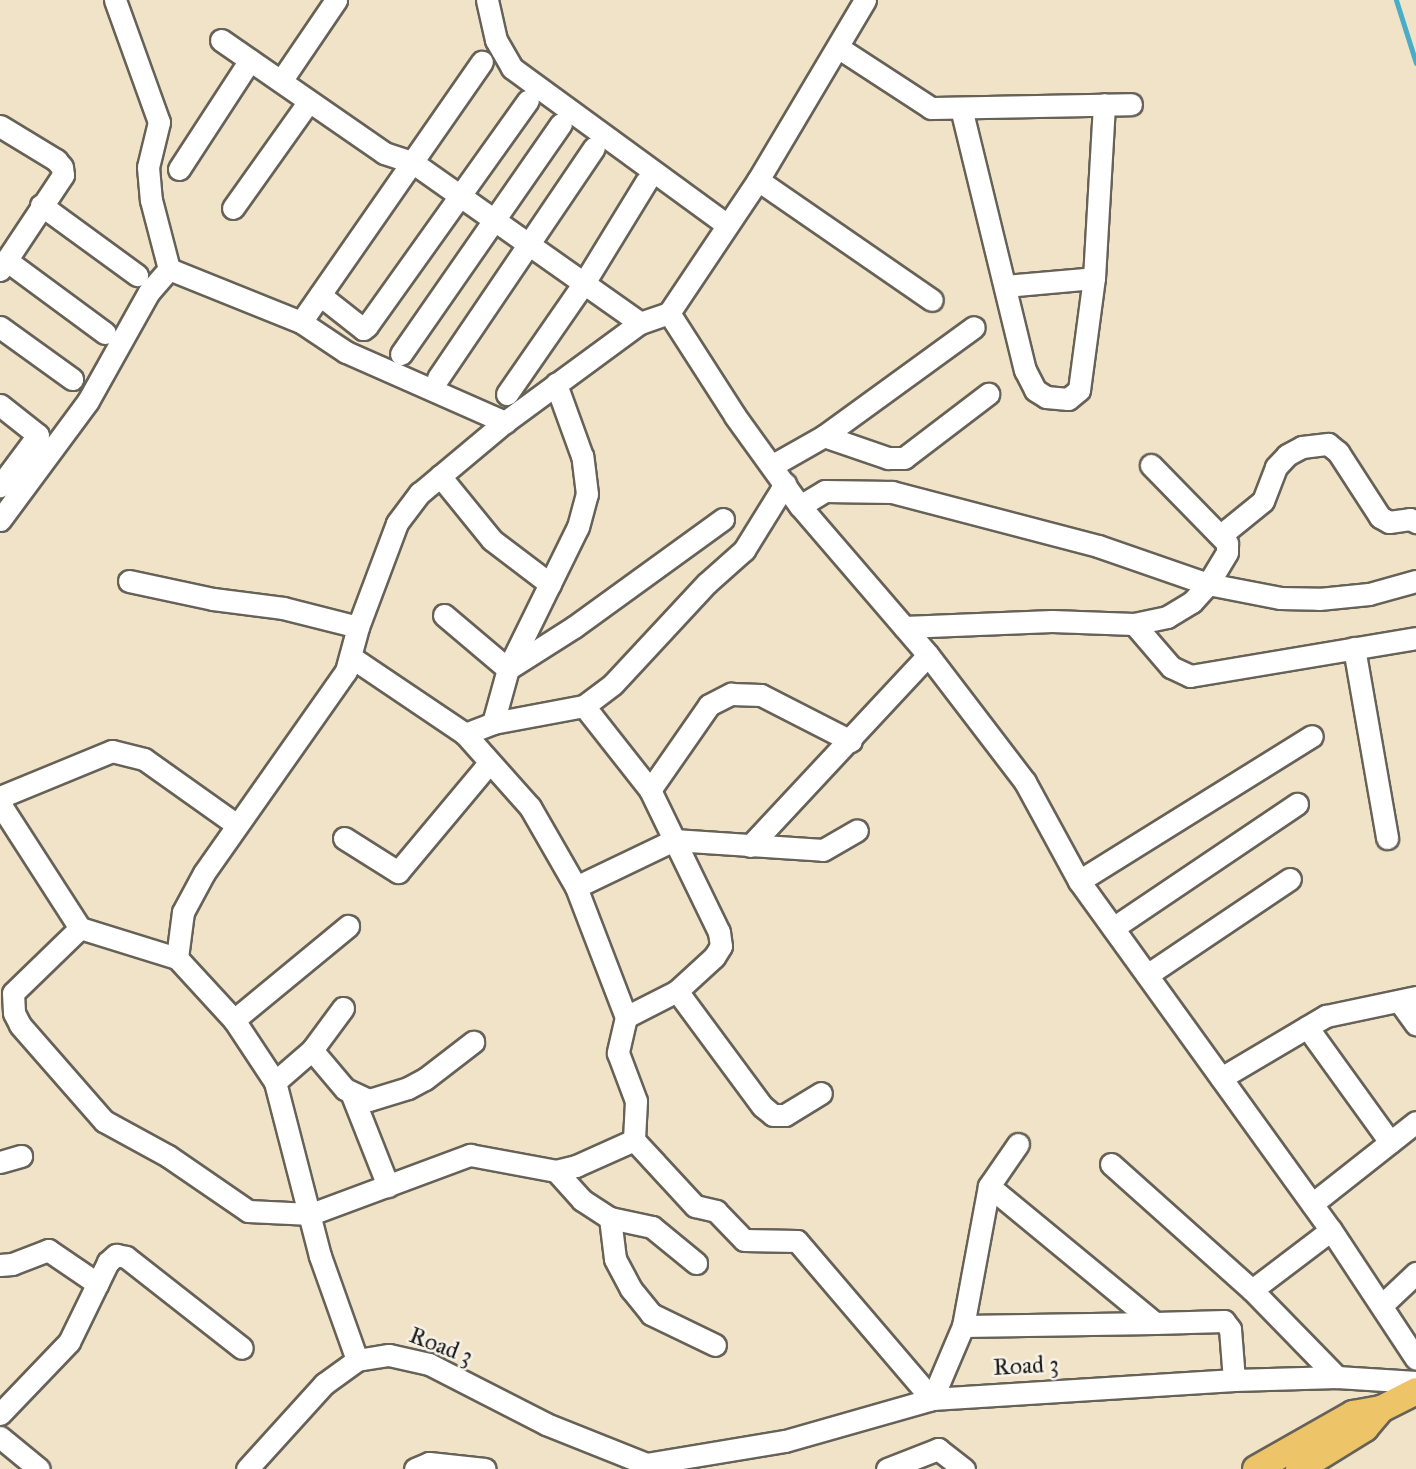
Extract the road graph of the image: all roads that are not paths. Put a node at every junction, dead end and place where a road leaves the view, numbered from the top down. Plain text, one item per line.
1 (115, 0) edge
2 (336, 0) edge
3 (487, 0) edge
4 (865, 0) edge
5 (221, 40) dead end
6 (839, 48) junction
7 (250, 60) junction
8 (482, 62) dead end
9 (281, 81) junction
10 (528, 100) dead end
11 (309, 101) junction
12 (1104, 104) junction
13 (1131, 104) dead end
14 (961, 108) junction
15 (561, 124) dead end
16 (0, 126) edge
17 (594, 148) dead end
18 (412, 162) junction
19 (178, 169) dead end
20 (758, 180) junction
21 (646, 182) dead end
22 (460, 195) junction
23 (41, 205) junction
24 (233, 208) dead end
25 (494, 218) junction
26 (727, 225) junction
27 (529, 243) junction
28 (3, 265) edge
29 (169, 269) junction
30 (137, 275) dead end
31 (1094, 278) junction
32 (584, 283) junction
33 (1005, 286) junction
34 (320, 295) junction
35 (932, 300) dead end
36 (669, 313) junction
37 (302, 322) junction
38 (640, 323) junction
39 (0, 327) edge
40 (974, 327) dead end
41 (105, 333) dead end
42 (401, 354) dead end
43 (438, 378) dead end
44 (72, 379) dead end
45 (556, 384) junction
46 (507, 394) dead end
47 (988, 394) dead end
48 (0, 405) edge
49 (505, 422) junction
50 (824, 436) junction
51 (773, 465) junction
52 (1151, 465) dead end
53 (440, 476) junction
54 (785, 484) junction
55 (0, 486) edge
56 (800, 506) junction
57 (723, 519) dead end
58 (0, 520) edge
59 (1416, 522) edge
60 (1221, 535) junction
61 (129, 581) dead end
62 (1416, 581) edge
63 (1208, 583) junction
64 (550, 584) junction
65 (444, 615) dead end
66 (1135, 624) junction
67 (358, 627) junction
68 (904, 627) junction
69 (1416, 638) edge
70 (1354, 648) junction
71 (928, 655) junction
72 (351, 657) junction
73 (508, 669) junction
74 (584, 706) junction
75 (494, 723) junction
76 (465, 734) junction
77 (1312, 736) dead end
78 (851, 741) junction
79 (489, 763) junction
80 (650, 790) junction
81 (0, 797) edge
82 (0, 804) edge
83 (1297, 804) dead end
84 (237, 825) junction
85 (856, 830) dead end
86 (344, 838) dead end
87 (1387, 838) dead end
88 (674, 840) junction
89 (750, 846) junction
90 (1290, 879) dead end
91 (1079, 881) junction
92 (576, 887) junction
93 (348, 926) dead end
94 (80, 928) junction
95 (1113, 928) junction
96 (177, 958) junction
97 (1147, 975) junction
98 (677, 991) junction
99 (1408, 999) edge
100 (7, 1005) edge
101 (343, 1008) dead end
102 (626, 1017) junction
103 (234, 1020) junction
104 (1416, 1024) edge
105 (1307, 1027) junction
106 (473, 1042) dead end
107 (312, 1050) junction
108 (1221, 1078) junction
109 (275, 1082) junction
110 (821, 1093) dead end
111 (352, 1095) junction
112 (1416, 1122) edge
113 (634, 1140) junction
114 (1390, 1142) junction
115 (1018, 1144) dead end
116 (21, 1156) dead end
117 (0, 1162) edge
118 (1111, 1164) dead end
119 (556, 1171) junction
120 (388, 1186) junction
121 (989, 1186) junction
122 (1312, 1204) junction
123 (311, 1214) junction
124 (610, 1218) junction
125 (1331, 1230) junction
126 (695, 1263) dead end
127 (0, 1265) edge
128 (1416, 1273) edge
129 (98, 1284) junction
130 (1252, 1290) junction
131 (1382, 1305) junction
132 (1155, 1323) junction
133 (962, 1326) junction
134 (715, 1345) dead end
135 (242, 1348) dead end
136 (1416, 1359) edge
137 (357, 1360) junction
138 (1337, 1377) junction
139 (1234, 1380) junction
140 (1416, 1382) edge
141 (1416, 1391) edge
142 (932, 1399) junction
143 (1381, 1409) junction
144 (0, 1414) edge
145 (0, 1437) edge
146 (648, 1466) edge
147 (39, 1469) edge
148 (247, 1469) edge
149 (415, 1469) edge
150 (485, 1469) edge
151 (887, 1469) edge
152 (964, 1469) edge
153 (1256, 1469) edge
154 (1299, 1469) edge

1 - 29 street
2 - 9 street
3 - 26 street
4 - 6 street
5 - 7 street
6 - 14 street
6 - 20 street
7 - 9 street
7 - 19 street
8 - 18 street
9 - 11 street
10 - 22 street
11 - 18 street
11 - 24 street
12 - 13 street
12 - 14 street
12 - 31 street
14 - 33 street
15 - 25 street
16 - 23 street
17 - 27 street
18 - 22 street
18 - 34 street
20 - 26 street
20 - 35 street
21 - 32 street
22 - 25 street
22 - 34 street
23 - 28 street
23 - 30 street
25 - 27 street
25 - 42 street
26 - 36 street
27 - 32 street
27 - 43 street
28 - 41 street
29 - 37 street
29 - 58 street
31 - 33 street
31 - 33 street
32 - 38 street
32 - 46 street
34 - 37 street
36 - 38 street
36 - 51 street
37 - 49 street
38 - 45 street
39 - 44 street
40 - 50 street
45 - 49 street
45 - 64 street
47 - 50 street
48 - 55 street
49 - 53 street
50 - 51 street
51 - 54 street
52 - 60 street
53 - 64 street
53 - 67 street
54 - 56 street
54 - 74 street
56 - 63 street
56 - 68 street
57 - 73 street
59 - 60 street
60 - 63 street
61 - 67 street
62 - 63 street
63 - 66 street
64 - 73 street
65 - 73 street
66 - 68 street
66 - 70 street
67 - 72 street
68 - 71 street
69 - 70 street
70 - 87 street
71 - 78 street
71 - 91 street
72 - 76 street
72 - 84 street
73 - 75 street
74 - 75 street
74 - 80 street
75 - 76 street
76 - 79 street
77 - 91 street
78 - 80 street
78 - 89 street
79 - 86 street
79 - 92 street
80 - 88 street
81 - 84 street
82 - 94 street
83 - 95 street
84 - 96 street
85 - 89 street
88 - 89 street
88 - 92 street
88 - 98 street
90 - 97 street
91 - 95 street
92 - 102 street
93 - 103 street
94 - 96 street
94 - 100 street
95 - 97 street
96 - 103 street
97 - 108 street
98 - 102 street
98 - 110 street
99 - 104 street
99 - 105 street
100 - 123 street
101 - 107 street
102 - 113 street
103 - 109 street
105 - 108 street
105 - 114 street
106 - 111 street
107 - 109 street
107 - 111 street
108 - 122 street
109 - 123 street
111 - 120 street
112 - 114 street
113 - 119 street
113 - 142 street
114 - 122 street
115 - 121 street
116 - 117 street
118 - 130 street
119 - 120 street
119 - 124 street
120 - 123 street
121 - 132 street
121 - 133 street
122 - 125 street
123 - 137 street
124 - 126 street
124 - 134 street
125 - 130 street
125 - 131 street
127 - 129 street
128 - 131 street
129 - 135 street
129 - 144 street
130 - 138 street
131 - 136 street
132 - 133 street
132 - 139 street
133 - 142 street
137 - 146 street, Road 3
137 - 148 street, Road 3
138 - 139 street, Road 3
138 - 140 street, Road 3
139 - 142 street, Road 3
141 - 143 main road
142 - 146 street, Road 3
143 - 153 main road
143 - 154 main road
145 - 147 street
149 - 150 street
151 - 152 street

